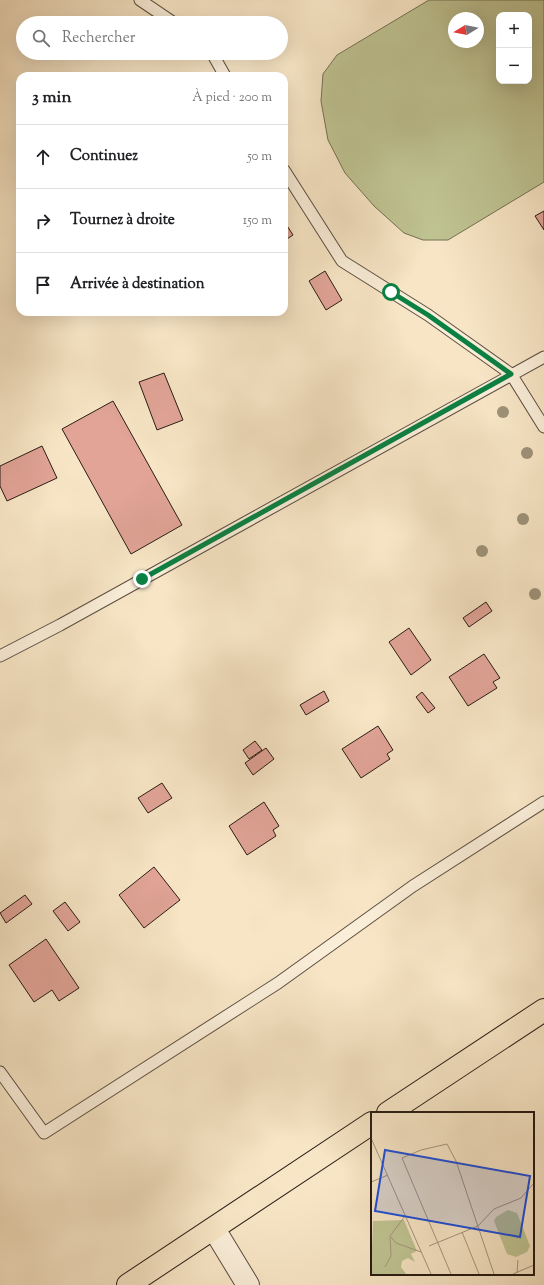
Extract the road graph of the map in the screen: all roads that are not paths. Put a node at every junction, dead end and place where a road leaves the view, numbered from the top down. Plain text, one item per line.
1 (140, 0) edge
2 (164, 16) edge
3 (216, 60) edge
4 (223, 72) edge
5 (288, 176) edge
6 (544, 357) edge
7 (511, 374) junction
8 (544, 427) edge
9 (0, 656) edge
10 (544, 802) edge
11 (541, 1015) edge
12 (0, 1072) edge
13 (390, 1112) edge
14 (371, 1124) edge
15 (214, 1229) junction
16 (128, 1285) edge
17 (248, 1285) edge

1 - 2 lane
3 - 4 lane
5 - 7 lane
6 - 7 lane
7 - 8 lane
7 - 9 lane
10 - 12 lane
11 - 13 highway
14 - 15 highway
15 - 16 highway
15 - 17 street

